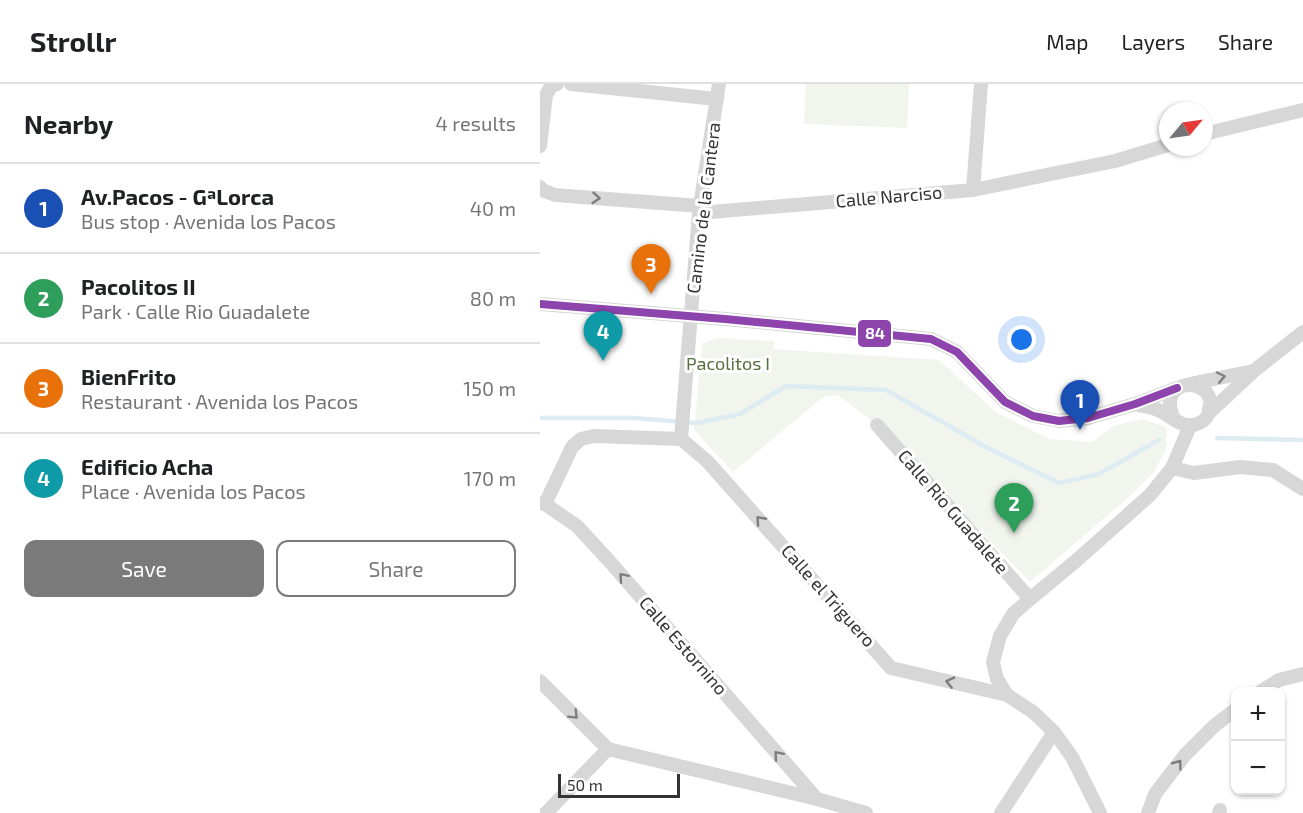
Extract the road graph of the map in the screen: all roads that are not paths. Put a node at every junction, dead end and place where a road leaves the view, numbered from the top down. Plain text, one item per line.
1 (557, 84) edge
2 (571, 84) edge
3 (719, 84) edge
4 (981, 84) edge
5 (717, 99) junction
6 (1303, 110) edge
7 (1213, 132) edge
8 (540, 146) edge
9 (1159, 148) edge
10 (540, 187) edge
11 (973, 190) junction
12 (700, 210) junction
13 (540, 304) edge
14 (692, 316) junction
15 (1303, 332) edge
16 (1255, 370) junction
17 (1182, 386) junction
18 (1135, 404) junction
19 (1209, 413) junction
20 (1174, 419) junction
21 (877, 424) dead end
22 (1190, 426) junction
23 (681, 439) junction
24 (1172, 468) junction
25 (1303, 489) edge
26 (542, 503) edge
27 (1030, 598) junction
28 (1303, 674) edge
29 (540, 681) edge
30 (1268, 687) edge
31 (1007, 696) junction
32 (1231, 713) edge
33 (1054, 732) junction
34 (608, 749) junction
35 (817, 799) junction
36 (861, 812) edge
37 (546, 813) edge
38 (1000, 813) edge
39 (1100, 813) edge
40 (1148, 813) edge

1 - 8 street
2 - 5 street
3 - 5 street, Camino de la Cantera
4 - 11 street
5 - 12 street, Camino de la Cantera
6 - 7 street
9 - 11 street, Calle Narciso
10 -> 12 street, Calle Narciso
11 - 12 street, Calle Narciso
12 - 14 street, Camino de la Cantera
13 - 14 street
14 - 18 street
14 - 23 street, Camino de la Cantera
15 - 16 street
17 -> 16 street
16 - 19 street
17 - 18 street
17 - 19 street
17 - 20 street
18 - 20 street
19 - 22 street
20 - 22 street
21 - 27 street, Calle Rio Guadalete
22 - 24 street
23 - 26 street
31 -> 23 street, Calle el Triguero
24 - 25 street
24 - 27 street
35 -> 26 street, Calle Estornino
27 - 31 street
28 - 30 street
29 -> 34 street
31 - 33 street, Calle el Triguero
40 -> 32 street
33 - 38 street
33 - 39 street, Calle el Triguero
34 - 35 street
34 - 37 street
35 - 36 street

